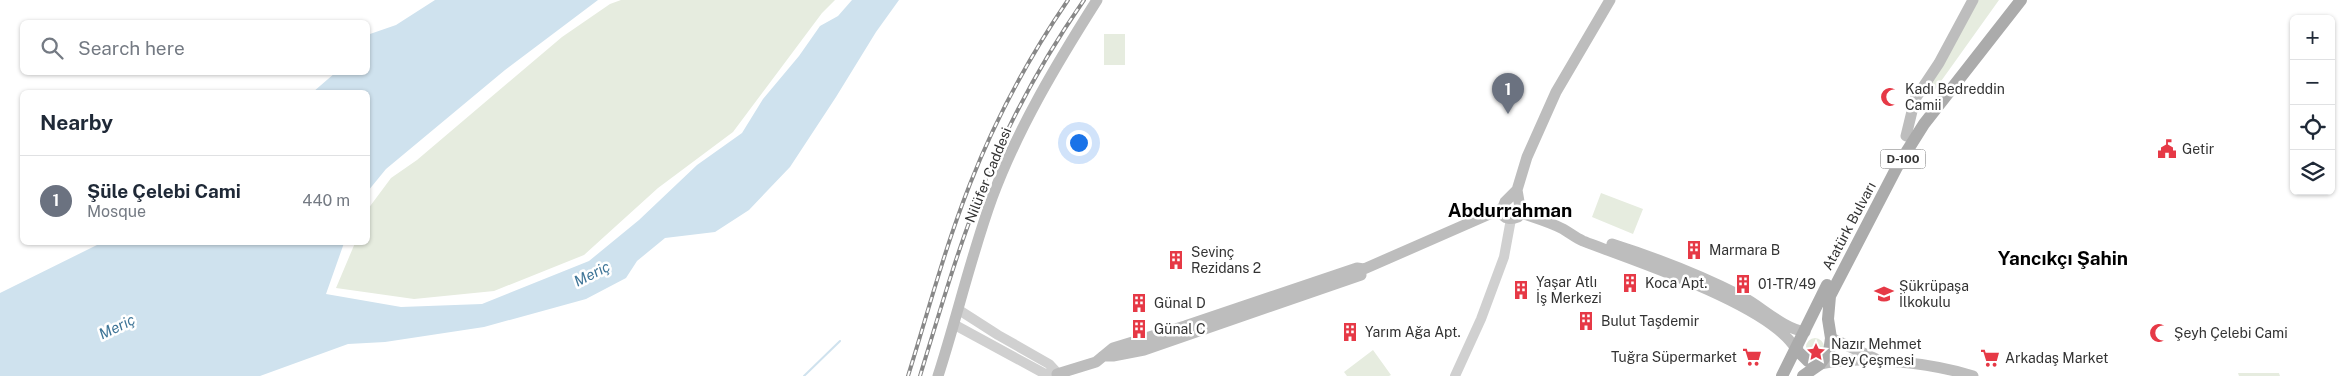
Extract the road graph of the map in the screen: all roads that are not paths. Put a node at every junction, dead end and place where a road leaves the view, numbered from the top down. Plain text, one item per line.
1 (1098, 0) edge
2 (1610, 0) edge
3 (1973, 0) edge
4 (2011, 0) edge
5 (2021, 0) edge
6 (1906, 136) junction
7 (1517, 190) junction
8 (1503, 205) junction
9 (1517, 213) junction
10 (1749, 305) junction
11 (959, 310) junction
12 (955, 325) junction
13 (1805, 332) junction
14 (1831, 338) junction
15 (1796, 349) junction
16 (1885, 361) junction
17 (1820, 364) junction
18 (1059, 375) edge
19 (938, 376) edge
20 (1455, 376) edge
21 (1782, 376) edge
22 (1803, 376) edge
23 (1973, 376) edge

1 - 11 main road, Nilüfer Caddesi
2 - 7 main road
3 - 6 main road
4 - 6 main road, Atatürk Bulvarı / D-100
5 - 14 main road, Atatürk Bulvarı / D-100
6 - 13 main road, Atatürk Bulvarı / D-100
7 - 8 main road
7 - 9 main road
8 - 9 main road
8 - 9 main road
8 - 18 main road
9 - 10 main road
9 - 20 street
10 - 13 main road
10 - 15 main road
11 - 12 main road, Nilüfer Caddesi
11 - 18 street
12 - 18 street
12 - 19 main road, Nilüfer Caddesi
13 - 14 main road
13 - 15 main road, Atatürk Bulvarı / D-100
14 - 16 main road
14 - 17 main road, Atatürk Bulvarı / D-100
15 - 17 main road
15 - 21 main road, Atatürk Bulvarı / D-100
16 - 17 main road
16 - 23 main road
17 - 22 main road, Atatürk Bulvarı / D-100

